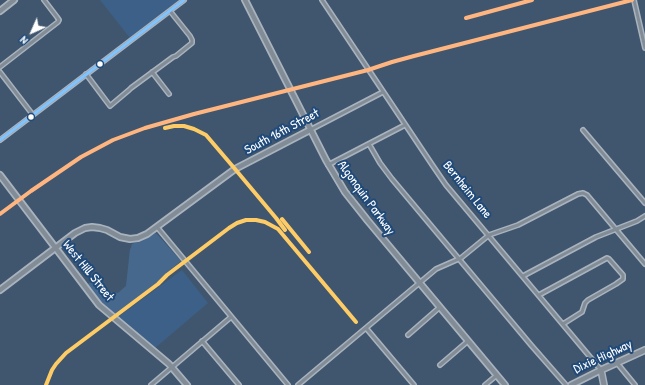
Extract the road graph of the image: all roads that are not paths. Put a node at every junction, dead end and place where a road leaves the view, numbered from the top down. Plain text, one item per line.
1 (14, 0) edge
2 (44, 0) edge
3 (184, 0) edge
4 (245, 0) edge
5 (322, 0) edge
6 (634, 0) edge
7 (0, 11) edge
8 (170, 11) junction
9 (645, 48) edge
10 (0, 67) edge
11 (0, 72) edge
12 (152, 72) junction
13 (86, 74) junction
14 (383, 92) junction
15 (169, 94) dead end
16 (33, 115) junction
17 (405, 125) junction
18 (310, 130) junction
19 (583, 130) dead end
20 (0, 140) edge
21 (369, 144) junction
22 (328, 164) junction
23 (0, 175) edge
24 (645, 204) edge
25 (645, 216) edge
26 (157, 227) junction
27 (616, 229) junction
28 (489, 235) junction
29 (56, 248) junction
30 (458, 259) junction
31 (645, 264) edge
32 (523, 276) junction
33 (420, 283) junction
34 (0, 290) edge
35 (539, 295) junction
36 (440, 307) junction
37 (231, 317) junction
38 (563, 324) junction
39 (366, 328) junction
40 (408, 335) dead end
41 (202, 341) junction
42 (468, 341) junction
43 (645, 350) edge
44 (617, 363) junction
45 (440, 365) dead end
46 (172, 367) junction
47 (601, 370) junction
48 (497, 375) junction
49 (151, 385) edge
50 (187, 385) edge
51 (239, 385) edge
52 (288, 385) edge
53 (298, 385) edge
54 (414, 385) edge
55 (485, 385) edge
56 (505, 385) edge
57 (566, 385) edge
58 (570, 385) edge
59 (604, 385) edge
60 (635, 385) edge

1 - 7 street
2 - 10 street
3 - 8 street
4 - 18 street, Algonquin Parkway
5 - 14 street, Bernheim Lane
6 - 9 street
8 - 12 street
8 - 13 street
11 - 16 street
12 - 13 street
12 - 15 street
13 - 16 street
14 - 17 street, Bernheim Lane
14 - 18 street, South 16th Street
16 - 20 street
17 - 21 street
17 - 28 street, Bernheim Lane
18 - 22 street, Algonquin Parkway
18 - 26 street, South 16th Street
19 - 24 street
21 - 22 street
21 - 30 street
22 - 33 street, Algonquin Parkway
23 - 29 street, West Hill Street
25 - 27 street
26 - 29 street, South 16th Street
26 - 37 street
27 - 28 street
27 - 31 street
27 - 32 street
28 - 30 street
28 - 32 street, Bernheim Lane
29 - 34 street, South 16th Street
29 - 46 street, West Hill Street
30 - 33 street
30 - 57 street
32 - 35 street, Bernheim Lane
33 - 36 street, Algonquin Parkway
33 - 39 street
35 - 38 street, Bernheim Lane
35 - 38 street
36 - 40 street
36 - 42 street, Algonquin Parkway
37 - 41 street
37 - 52 street
38 - 47 street, Bernheim Lane
39 - 53 street
39 - 54 street
41 - 46 street
41 - 51 street
42 - 45 street
42 - 48 street, Algonquin Parkway
43 - 44 main road, Dixie Highway
44 - 47 main road, Dixie Highway
44 - 60 street
46 - 49 street
46 - 50 street, West Hill Street
47 - 58 street, Dixie Highway
47 - 59 main road, Bernheim Lane
48 - 55 street
48 - 56 street, Algonquin Parkway

